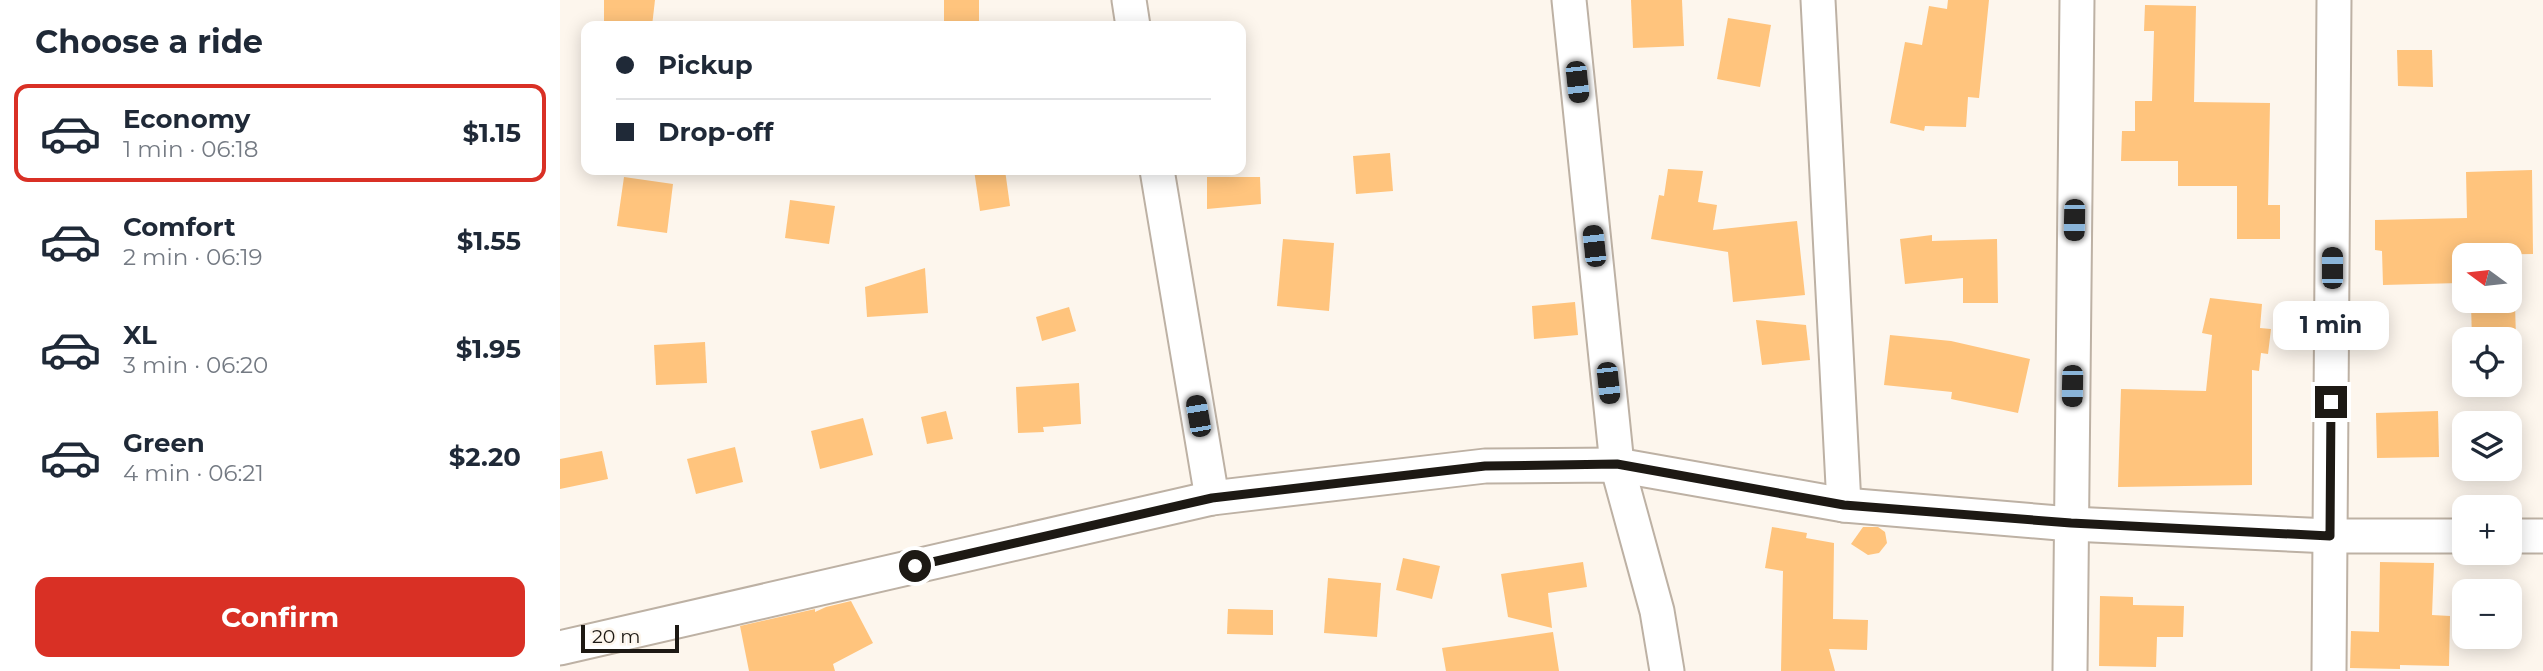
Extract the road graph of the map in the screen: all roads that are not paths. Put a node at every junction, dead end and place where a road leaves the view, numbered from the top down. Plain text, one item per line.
1 (1129, 0) edge
2 (1569, 0) edge
3 (1818, 0) edge
4 (2077, 0) edge
5 (2334, 0) edge
6 (1132, 21) edge
7 (1158, 175) edge
8 (1617, 464) junction
9 (1212, 498) junction
10 (1844, 505) junction
11 (2071, 523) junction
12 (2330, 536) junction
13 (2452, 536) edge
14 (2522, 536) edge
15 (2543, 536) edge
16 (560, 648) edge
17 (1667, 671) edge
18 (2070, 671) edge
19 (2329, 671) edge

1 - 6 street
2 - 8 street
3 - 10 street
4 - 11 street
5 - 12 street
7 - 9 street
8 - 9 street
8 - 10 street
8 - 17 street
9 - 16 street
10 - 11 street
11 - 12 street
11 - 18 street
12 - 13 street
12 - 19 street
14 - 15 street

